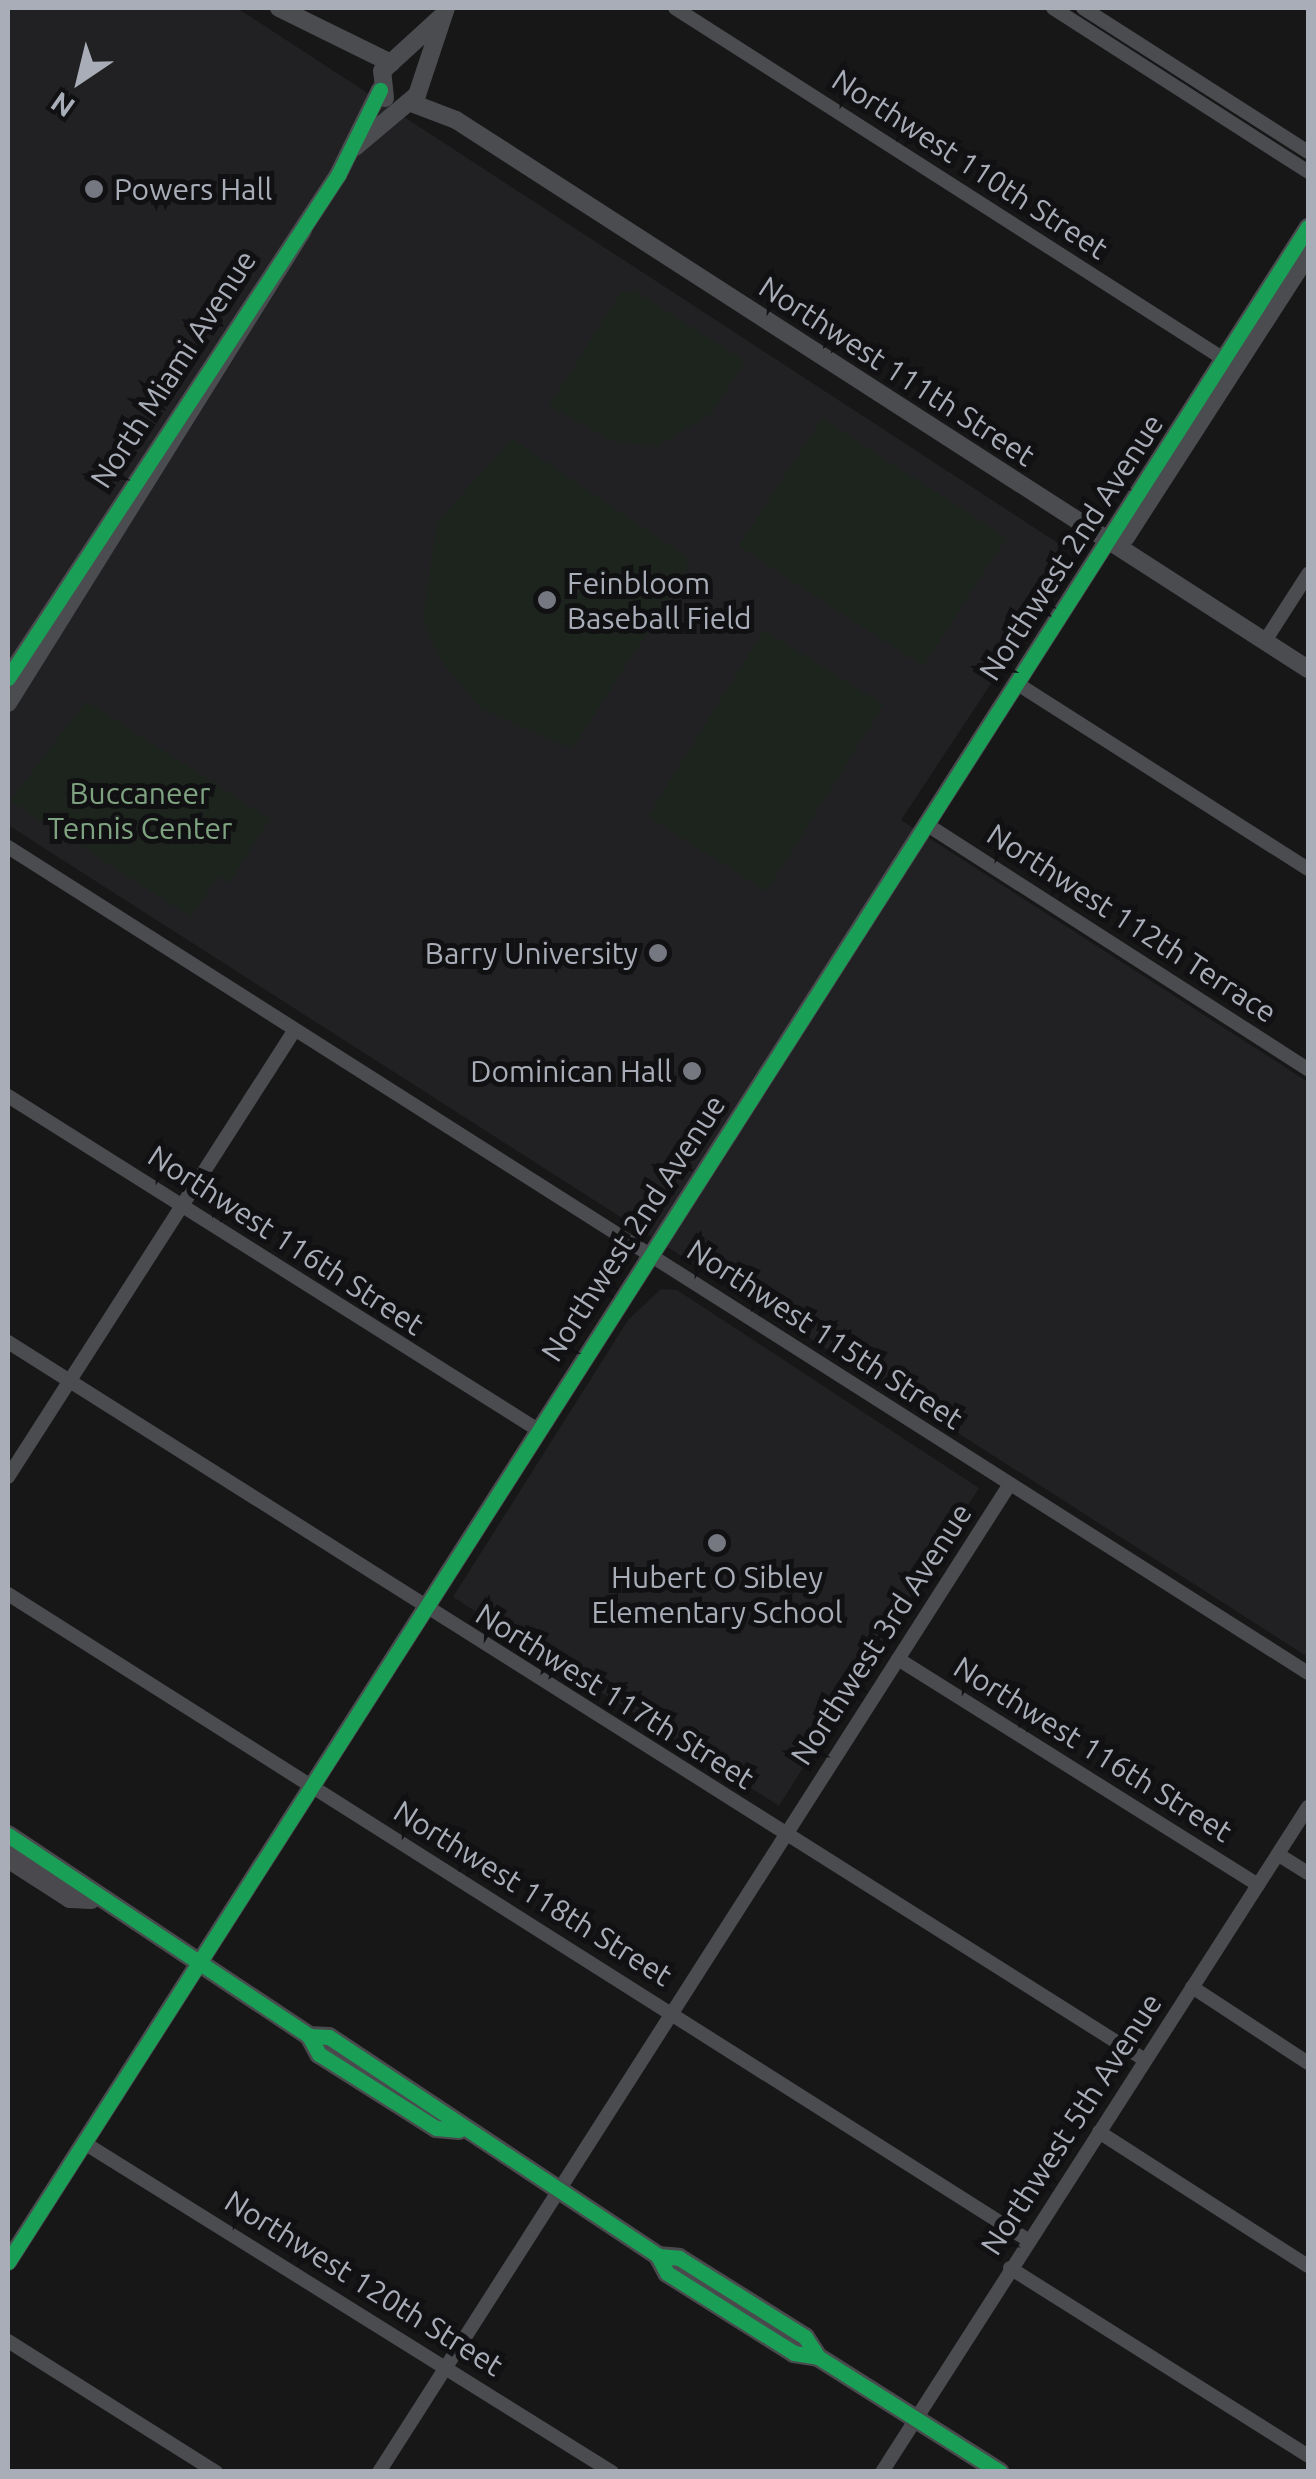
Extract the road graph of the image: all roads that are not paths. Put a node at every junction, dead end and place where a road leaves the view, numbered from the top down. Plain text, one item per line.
1 (279, 8) edge
2 (674, 8) edge
3 (1052, 8) edge
4 (1084, 8) edge
5 (443, 13) edge
6 (1113, 26) junction
7 (327, 38) junction
8 (1104, 40) junction
9 (395, 62) junction
10 (420, 77) junction
11 (379, 86) junction
12 (1215, 102) junction
13 (405, 103) junction
14 (456, 120) junction
15 (355, 148) junction
16 (1308, 152) edge
17 (1308, 172) edge
18 (1308, 227) edge
19 (1308, 256) edge
20 (1230, 363) junction
21 (1113, 543) junction
22 (1308, 574) edge
23 (75, 584) junction
24 (1264, 641) junction
25 (1308, 669) edge
26 (8, 678) edge
27 (1016, 683) junction
28 (8, 703) edge
29 (926, 824) junction
30 (8, 847) edge
31 (1308, 869) edge
32 (294, 1031) junction
33 (1308, 1070) edge
34 (8, 1096) edge
35 (185, 1208) junction
36 (648, 1254) junction
37 (8, 1342) edge
38 (71, 1382) junction
39 (535, 1428) junction
40 (8, 1477) edge
41 (1010, 1484) junction
42 (8, 1594) edge
43 (421, 1607) junction
44 (898, 1659) junction
45 (1308, 1673) edge
46 (308, 1785) junction
47 (1308, 1807) edge
48 (8, 1835) edge
49 (784, 1836) junction
50 (1279, 1855) junction
51 (8, 1858) edge
52 (1308, 1873) edge
53 (1258, 1885) junction
54 (91, 1899) junction
55 (195, 1965) junction
56 (1192, 1987) junction
57 (673, 2013) junction
58 (1145, 2060) junction
59 (1308, 2063) edge
60 (1099, 2132) junction
61 (86, 2144) junction
62 (557, 2192) junction
63 (1028, 2240) junction
64 (8, 2262) edge
65 (1308, 2266) edge
66 (1010, 2268) junction
67 (8, 2341) edge
68 (446, 2364) junction
69 (916, 2419) junction
70 (1308, 2456) edge
71 (216, 2472) edge
72 (379, 2472) edge
73 (612, 2472) edge
74 (882, 2472) edge
75 (1000, 2472) edge

1 - 7 street
2 - 20 street, Northwest 110th Street
3 - 8 street
4 - 6 street
5 - 9 street
5 - 10 street
6 - 8 street
6 - 12 street
7 - 9 street, Northwest 111th Street
7 - 11 street, Northwest 111th Street
8 - 12 street
9 - 10 street, Northwest 111th Street
9 - 11 street, North Miami Avenue
10 - 13 street, North Miami Avenue
10 - 14 street, Northwest 111th Street
11 - 13 street, Northwest 111th Street
11 - 15 street, North Miami Avenue
12 - 16 street
12 - 17 street
13 - 14 street, Northwest 111th Street
13 - 15 street, North Miami Avenue
14 - 21 street, Northwest 111th Street
15 - 23 street, North Miami Avenue
18 - 20 street, Northwest 2nd Avenue
19 - 20 street, Northwest 2nd Avenue
20 - 21 street, Northwest 2nd Avenue
21 - 24 street, Northwest 111th Street
21 - 27 street, Northwest 2nd Avenue
22 - 24 street
23 - 26 street, North Miami Avenue
23 - 28 street, North Miami Avenue
24 - 25 street, Northwest 111th Street
27 - 29 street, Northwest 2nd Avenue
27 - 31 street
29 - 33 street, Northwest 112th Terrace
29 - 36 street, Northwest 2nd Avenue
30 - 32 street, Northwest 115th Street
32 - 35 street
32 - 36 street, Northwest 115th Street
34 - 35 street, Northwest 116th Street
35 - 38 street
35 - 39 street, Northwest 116th Street
36 - 39 street, Northwest 2nd Avenue
36 - 41 street, Northwest 115th Street
37 - 38 street, Northwest 117th Street
38 - 40 street
38 - 43 street, Northwest 117th Street
39 - 43 street, Northwest 2nd Avenue
41 - 44 street, Northwest 3rd Avenue
41 - 45 street, Northwest 115th Street
42 - 46 street, Northwest 118th Street
43 - 46 street, Northwest 2nd Avenue
43 - 49 street, Northwest 117th Street
44 - 49 street, Northwest 3rd Avenue
44 - 53 street, Northwest 116th Street
46 - 55 street, Northwest 2nd Avenue
46 - 57 street, Northwest 118th Street
47 - 50 street, Northwest 5th Avenue
48 - 54 main road
49 - 57 street, Northwest 3rd Avenue
49 - 58 street, Northwest 117th Street
50 - 52 street
50 - 53 street, Northwest 5th Avenue
51 - 54 main road
53 - 56 street, Northwest 5th Avenue
54 - 55 main road
55 - 61 street, Northwest 2nd Avenue
55 - 62 main road
56 - 58 street, Northwest 5th Avenue
56 - 59 street
57 - 62 street, Northwest 3rd Avenue
57 - 63 street, Northwest 118th Street
58 - 60 street, Northwest 5th Avenue
60 - 63 street, Northwest 5th Avenue
60 - 65 street
61 - 64 street, Northwest 2nd Avenue
61 - 68 street, Northwest 120th Street
62 - 68 street, Northwest 3rd Avenue
62 - 69 main road
63 - 66 street, Northwest 5th Avenue
66 - 69 street, Northwest 5th Avenue
66 - 70 street
67 - 71 street
68 - 72 street, Northwest 3rd Avenue
68 - 73 street, Northwest 120th Street
69 - 74 street, Northwest 5th Avenue
69 - 75 main road

